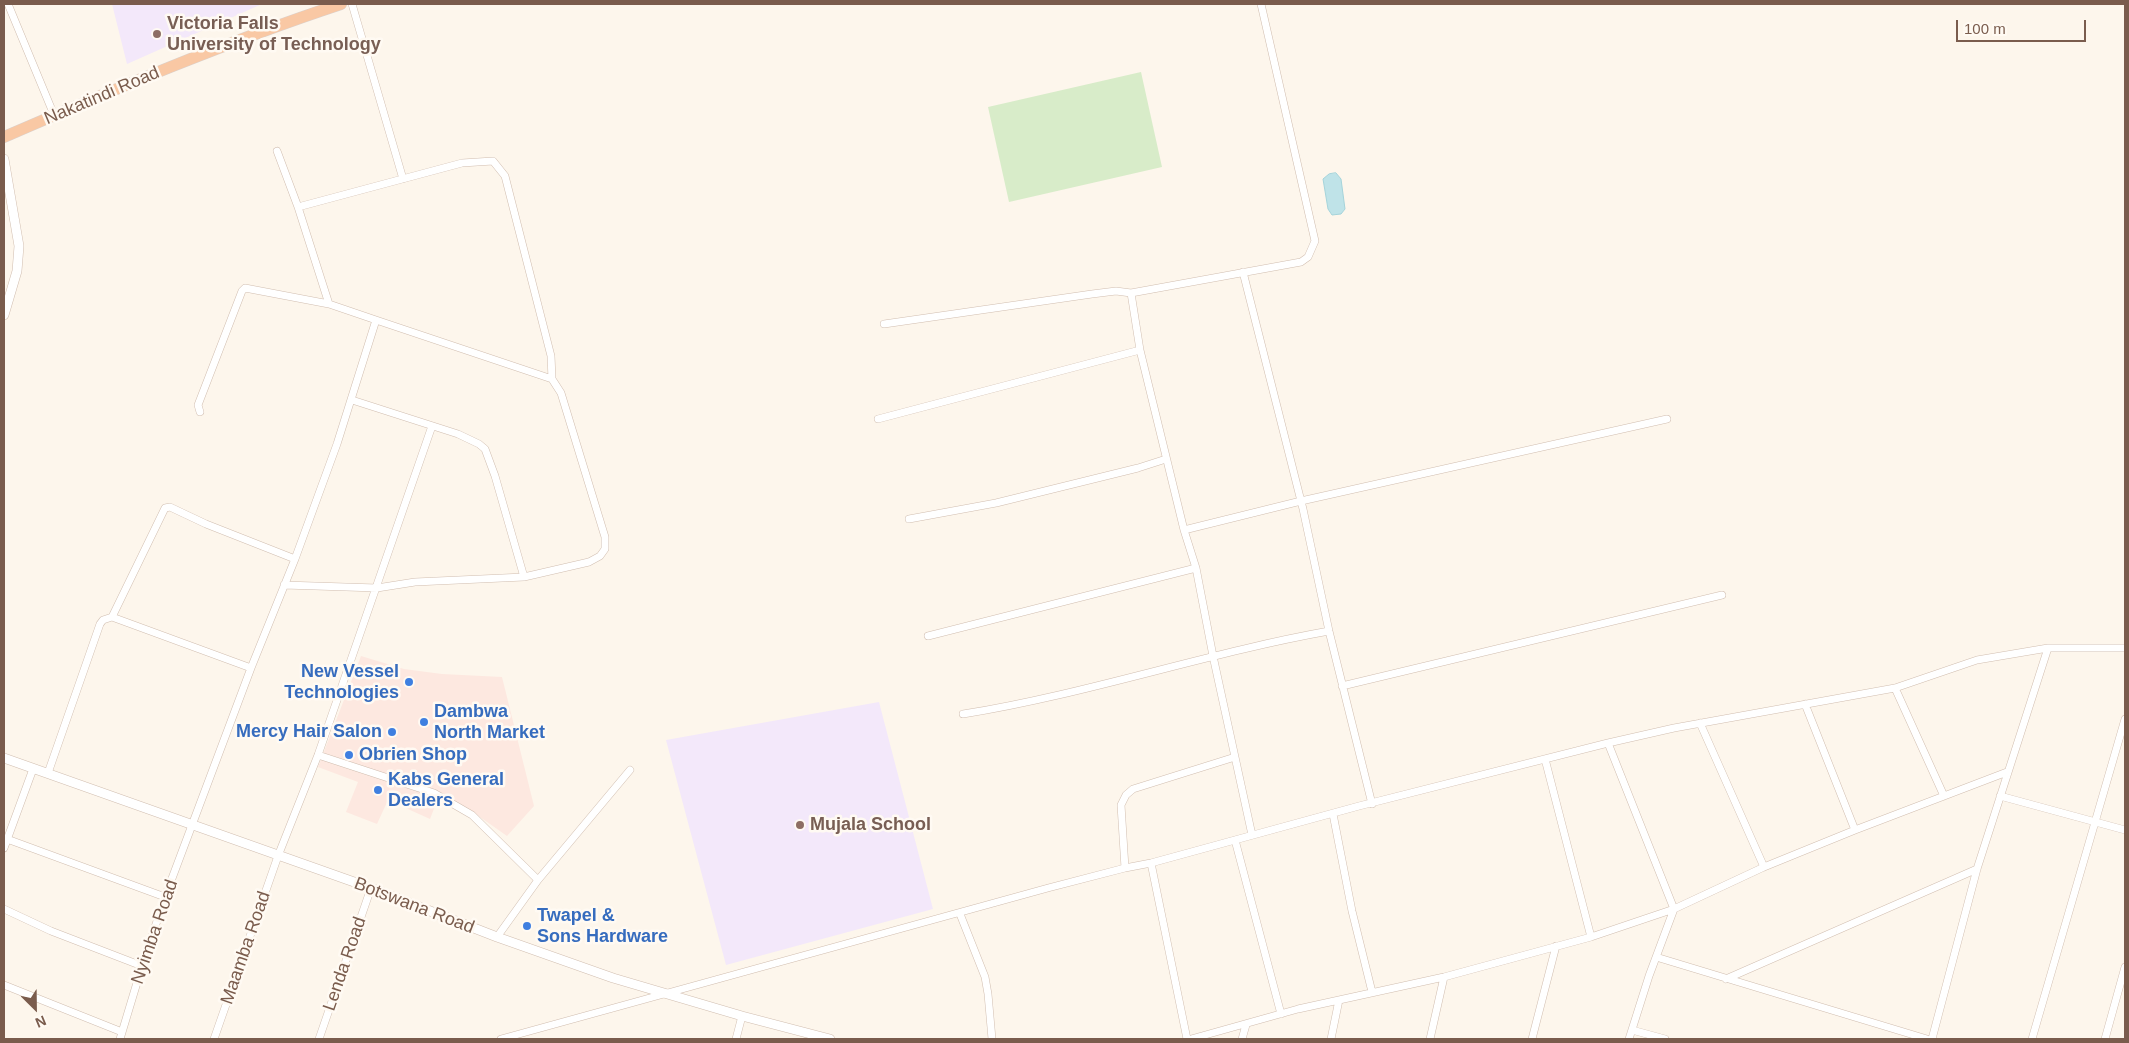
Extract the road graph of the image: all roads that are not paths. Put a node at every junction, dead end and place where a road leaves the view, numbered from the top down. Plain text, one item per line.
1 (8, 4) edge
2 (341, 4) edge
3 (352, 4) edge
4 (1261, 4) edge
5 (54, 115) junction
6 (4, 137) edge
7 (277, 151) dead end
8 (4, 159) edge
9 (402, 178) junction
10 (298, 207) junction
11 (1243, 272) junction
12 (1131, 293) junction
13 (329, 304) junction
14 (4, 315) edge
15 (376, 320) junction
16 (884, 324) dead end
17 (1140, 350) junction
18 (552, 379) junction
19 (352, 400) junction
20 (200, 412) dead end
21 (878, 419) dead end
22 (1667, 419) dead end
23 (432, 426) junction
24 (1166, 459) junction
25 (1301, 501) junction
26 (909, 519) dead end
27 (1184, 530) junction
28 (295, 559) junction
29 (1196, 568) junction
30 (524, 577) junction
31 (284, 585) junction
32 (377, 588) junction
33 (1722, 596) dead end
34 (112, 617) junction
35 (1329, 631) junction
36 (928, 636) dead end
37 (2048, 648) junction
38 (2125, 648) edge
39 (1213, 656) junction
40 (251, 668) junction
41 (1342, 686) junction
42 (1895, 688) junction
43 (1805, 704) junction
44 (963, 714) dead end
45 (2125, 719) edge
46 (1700, 723) junction
47 (1608, 742) junction
48 (318, 755) junction
49 (1235, 757) junction
50 (4, 758) edge
51 (1545, 758) junction
52 (33, 769) junction
53 (630, 770) dead end
54 (2007, 772) junction
55 (48, 773) junction
56 (1944, 796) junction
57 (2000, 796) junction
58 (1372, 804) junction
59 (1333, 814) junction
60 (2095, 823) junction
61 (193, 826) junction
62 (1855, 830) junction
63 (2125, 830) edge
64 (1252, 835) junction
65 (7, 839) junction
66 (1234, 840) junction
67 (4, 848) edge
68 (278, 856) junction
69 (1151, 863) junction
70 (1764, 867) junction
71 (1125, 868) junction
72 (1977, 869) junction
73 (538, 880) junction
74 (371, 888) junction
75 (166, 897) junction
76 (4, 909) edge
77 (1674, 910) junction
78 (960, 914) junction
79 (1591, 936) junction
80 (497, 937) junction
81 (1556, 946) junction
82 (1656, 958) junction
83 (142, 966) junction
84 (2125, 967) edge
85 (1444, 977) junction
86 (1726, 979) junction
87 (4, 985) edge
88 (1372, 992) junction
89 (662, 993) junction
90 (1339, 1000) junction
91 (1282, 1014) junction
92 (742, 1016) junction
93 (1246, 1025) junction
94 (1632, 1030) junction
95 (121, 1036) edge
96 (214, 1039) edge
97 (319, 1039) edge
98 (501, 1039) edge
99 (736, 1039) edge
100 (830, 1039) edge
101 (992, 1039) edge
102 (1189, 1039) edge
103 (1242, 1039) edge
104 (1331, 1039) edge
105 (1430, 1039) edge
106 (1532, 1039) edge
107 (1629, 1039) edge
108 (1665, 1039) edge
109 (1926, 1039) edge
110 (1932, 1039) edge
111 (2032, 1039) edge
112 (2104, 1039) edge

1 - 5 street
2 - 5 highway, Nakatindi Road
3 - 9 street
4 - 11 street
5 - 6 highway, Nakatindi Road
7 - 10 street
8 - 14 street
9 - 10 street
9 - 18 street
10 - 13 street
11 - 12 street
11 - 25 street
12 - 16 street
12 - 17 street
13 - 15 street
13 - 20 street
15 - 18 street
15 - 19 street, Nyimba Road
17 - 21 street
17 - 24 street
18 - 30 street
19 - 23 street
19 - 28 street, Nyimba Road
22 - 25 street
23 - 30 street
23 - 32 street, Maamba Road
24 - 26 street
24 - 27 street
25 - 27 street
25 - 35 street
27 - 29 street
28 - 31 street, Nyimba Road
28 - 34 street
29 - 36 street
29 - 39 street
30 - 32 street
31 - 32 street
31 - 40 street, Nyimba Road
32 - 48 street, Maamba Road
33 - 41 street
34 - 40 street
34 - 55 street
35 - 39 street
35 - 41 street
37 - 38 street
37 - 42 street
37 - 54 street
39 - 44 street
39 - 49 street
40 - 61 street, Nyimba Road
41 - 58 street
42 - 43 street
42 - 56 street
43 - 46 street
43 - 62 street
45 - 60 street
46 - 47 street
46 - 70 street
47 - 51 street
47 - 77 street
48 - 68 street, Maamba Road
48 - 73 street
49 - 64 street
49 - 71 street
50 - 52 street, Botswana Road
51 - 58 street
51 - 79 street
52 - 55 street, Botswana Road
52 - 65 street
53 - 73 street
54 - 56 street
54 - 57 street
55 - 61 street, Botswana Road
56 - 62 street
57 - 60 street
57 - 72 street
58 - 59 street
59 - 64 street
59 - 88 street
60 - 63 street
60 - 111 street
61 - 68 street, Botswana Road
61 - 75 street, Nyimba Road
62 - 70 street
64 - 66 street
65 - 67 street
65 - 75 street
66 - 69 street
66 - 91 street
68 - 74 street, Botswana Road
68 - 96 street, Maamba Road
69 - 71 street
69 - 102 street
70 - 77 street
71 - 78 street
72 - 86 street
72 - 110 street
73 - 80 street
74 - 80 street, Botswana Road
74 - 97 street, Lenda Road
75 - 83 street, Nyimba Road
76 - 83 street
77 - 79 street
77 - 82 street
78 - 89 street
78 - 101 street
79 - 81 street
80 - 89 street, Botswana Road
81 - 85 street
81 - 106 street
82 - 86 street
82 - 94 street
83 - 95 street, Nyimba Road
84 - 112 street
85 - 88 street
85 - 105 street
86 - 109 street
87 - 95 street
88 - 90 street
89 - 92 street, Botswana Road
89 - 98 street
90 - 91 street
90 - 104 street
91 - 93 street
92 - 99 street
92 - 100 street, Botswana Road
93 - 102 street
93 - 103 street
94 - 107 street
94 - 108 street

